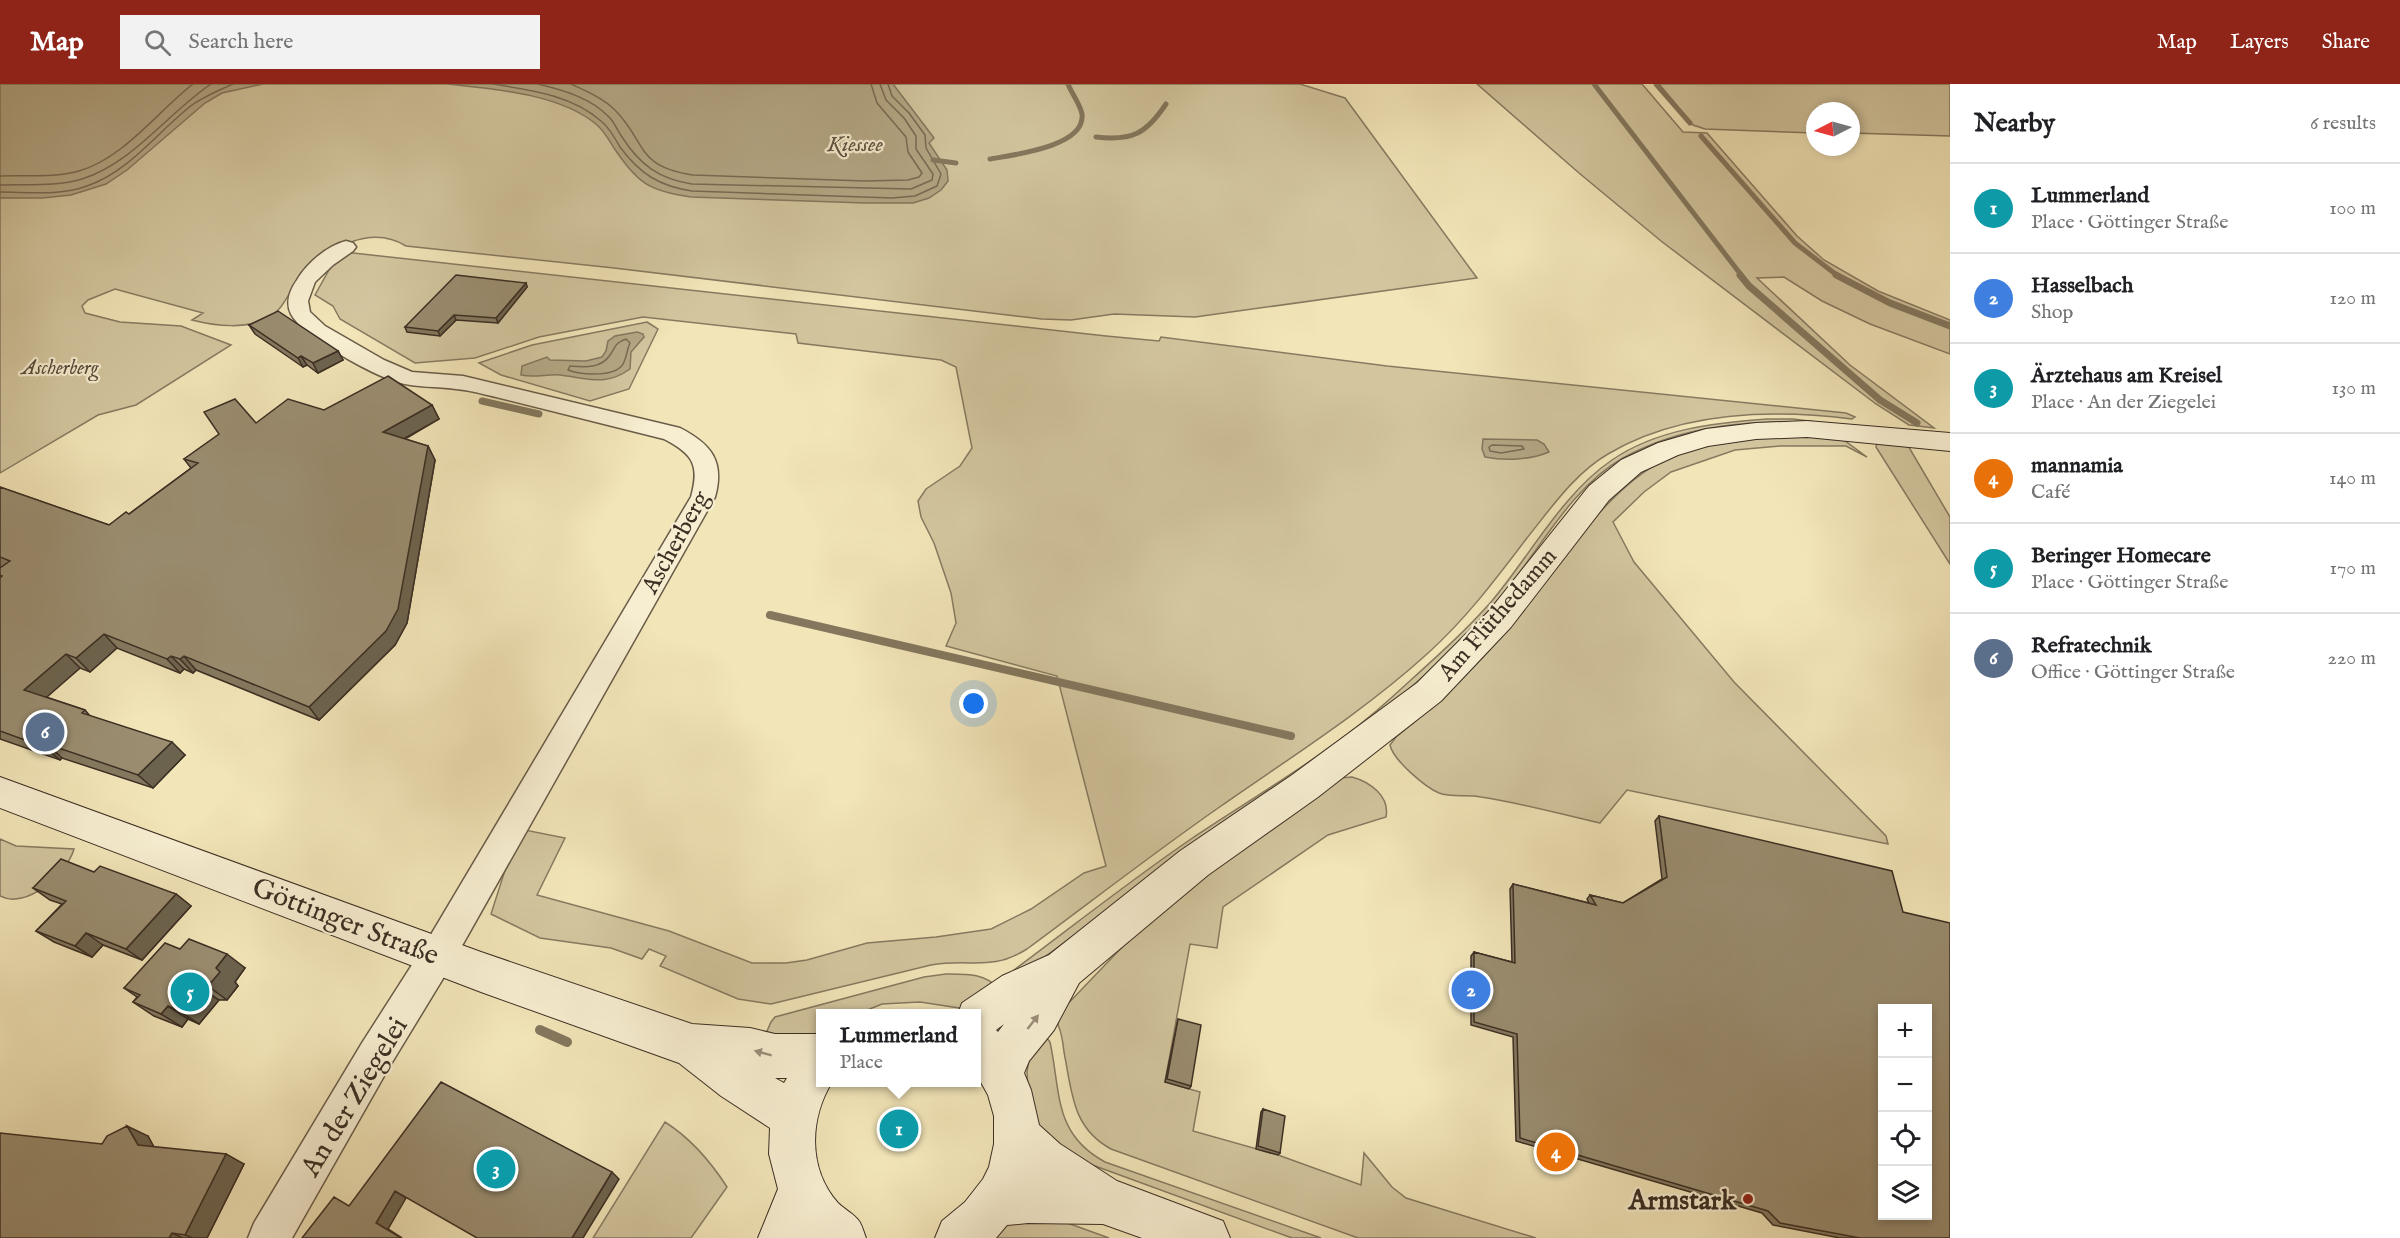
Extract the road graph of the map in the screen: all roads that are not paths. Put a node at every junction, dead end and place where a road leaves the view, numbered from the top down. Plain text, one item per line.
1 (346, 247) dead end
2 (1950, 442) edge
3 (0, 792) edge
4 (438, 955) junction
5 (1064, 969) junction
6 (981, 1015) edge
7 (692, 1046) junction
8 (990, 1057) edge
9 (816, 1058) edge
10 (816, 1065) edge
11 (793, 1118) junction
12 (1018, 1137) junction
13 (801, 1190) junction
14 (1103, 1200) junction
15 (995, 1203) junction
16 (269, 1238) edge
17 (782, 1238) edge
18 (842, 1238) edge
19 (959, 1238) edge
20 (1206, 1238) edge

1 - 4 street, Ascherberg
2 - 5 main road, Am Flüthedamm
3 - 4 main road, Göttinger Straße
4 - 7 main road, Göttinger Straße
4 - 16 street, An der Ziegelei
5 - 6 main road, Am Flüthedamm
8 -> 5 main road, Am Flüthedamm
9 -> 7 main road, Göttinger Straße
7 - 11 main road, Göttinger Straße
8 - 12 main road
10 - 11 main road, Göttinger Straße
11 - 13 main road, Göttinger Straße
12 - 14 main road
12 - 15 main road
13 - 17 main road
13 - 18 main road, Göttinger Straße
14 - 15 main road
14 - 20 main road
15 - 19 main road

